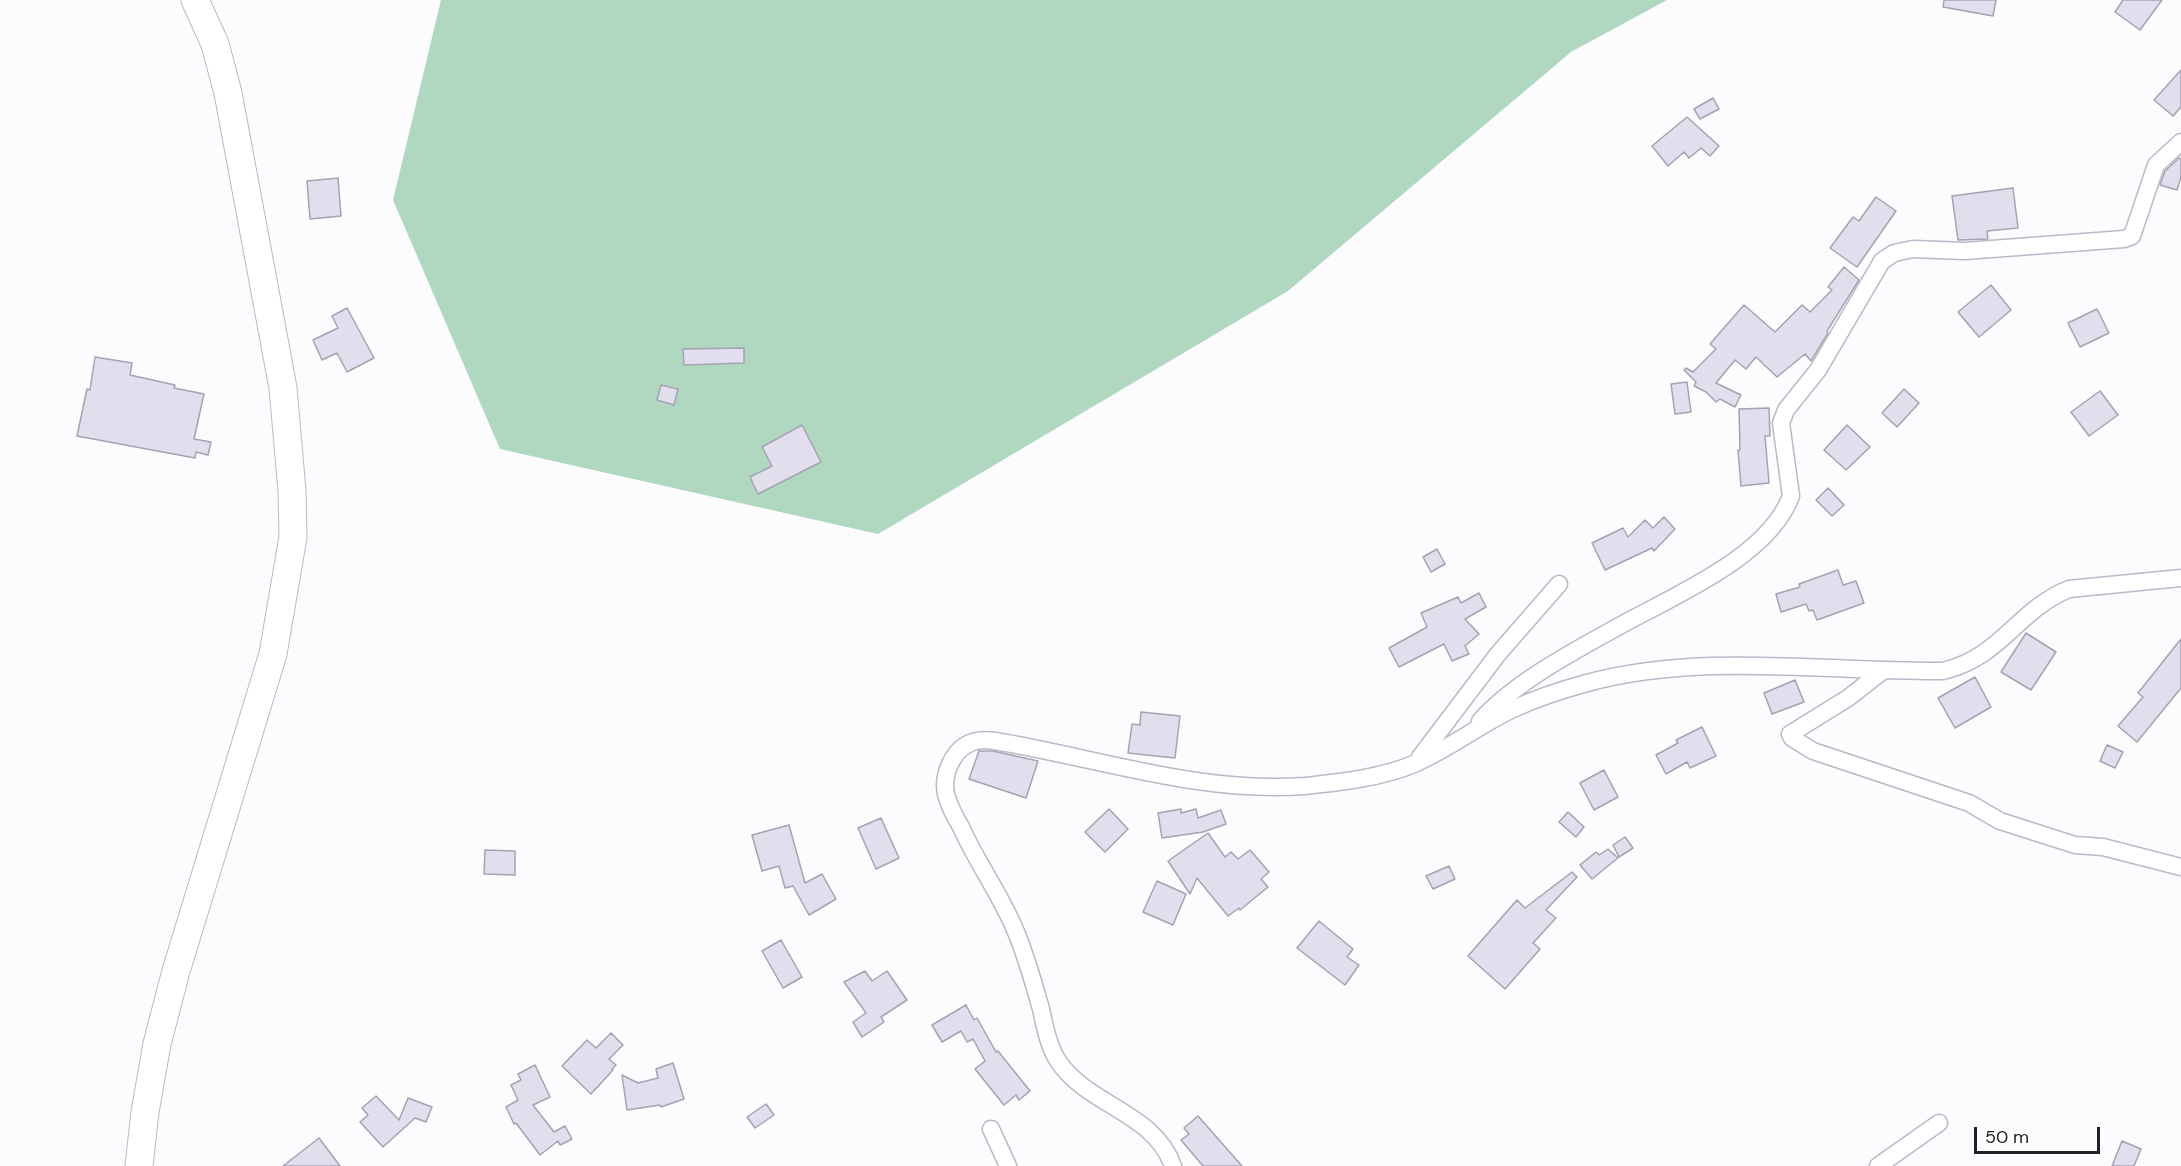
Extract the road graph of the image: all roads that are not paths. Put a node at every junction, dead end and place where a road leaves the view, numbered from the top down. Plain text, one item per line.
1 (195, 0) edge
2 (2181, 142) edge
3 (2181, 578) edge
4 (1559, 584) dead end
5 (1884, 670) junction
6 (1470, 733) junction
7 (1416, 763) junction
8 (2181, 867) edge
9 (1939, 1123) dead end
10 (990, 1129) dead end
11 (139, 1166) edge
12 (1008, 1166) edge
13 (1173, 1166) edge
14 (1878, 1166) edge

1 - 11 main road
2 - 6 street
3 - 5 street
4 - 7 street
5 - 6 street
5 - 8 street
6 - 7 street
7 - 13 street
9 - 14 street
10 - 12 street

